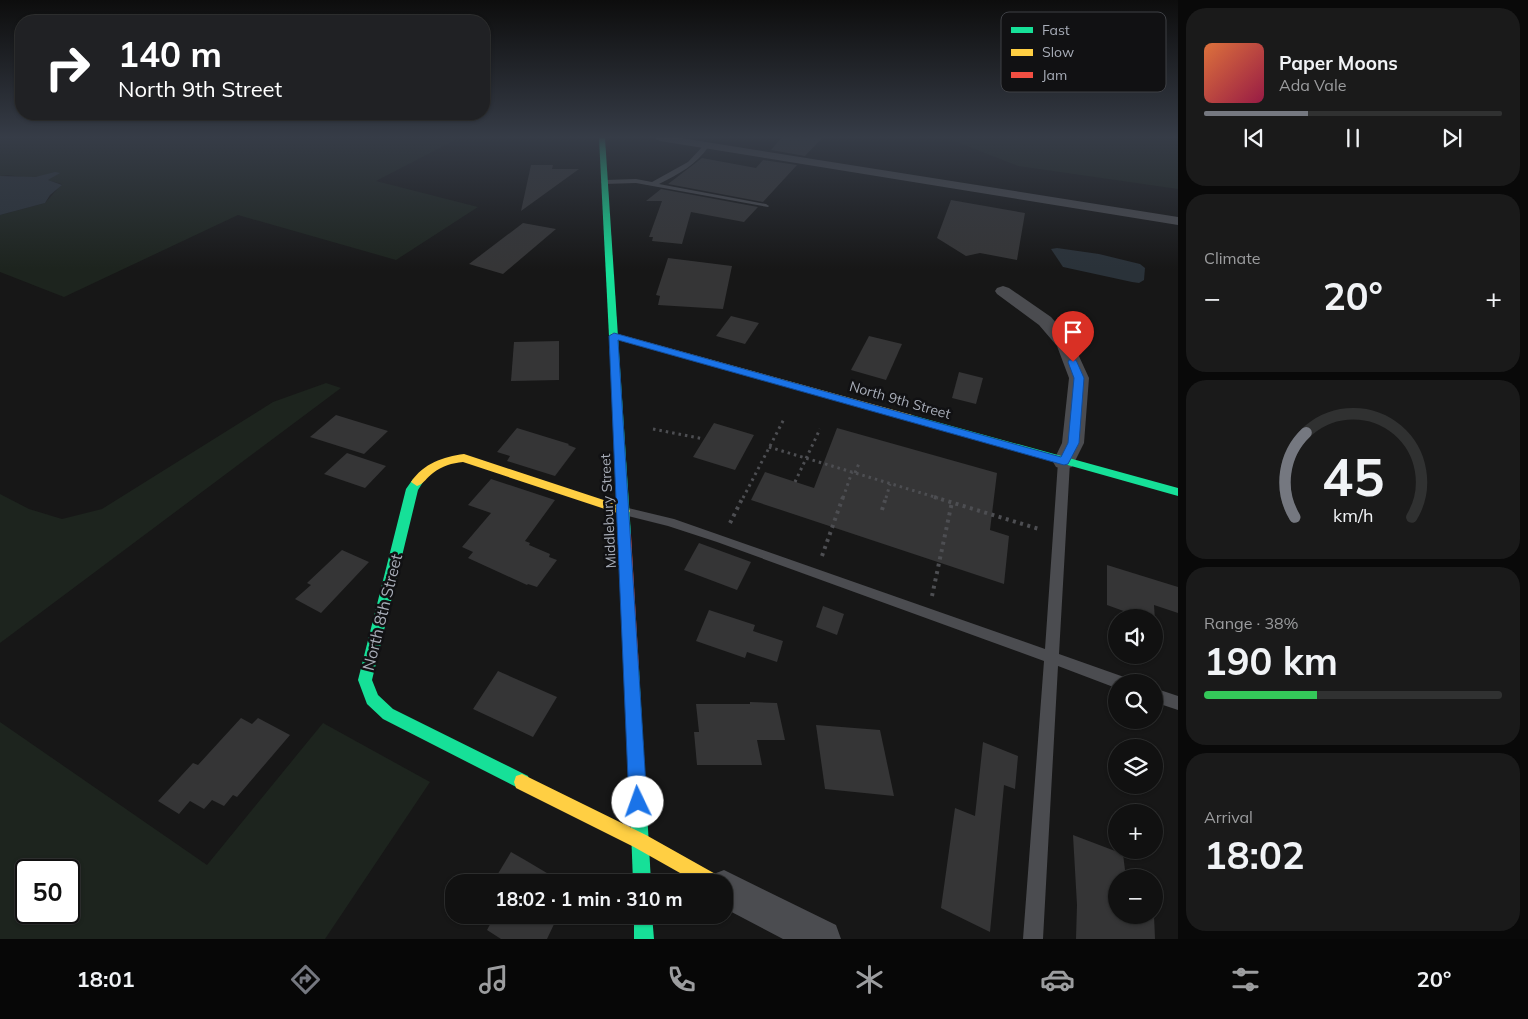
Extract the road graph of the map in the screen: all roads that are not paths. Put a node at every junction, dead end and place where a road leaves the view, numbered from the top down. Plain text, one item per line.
1 (604, 182) joint
2 (610, 182) edge
3 (641, 182) edge
4 (658, 182) edge
5 (931, 182) edge
6 (653, 184) junction
7 (766, 206) dead end
8 (1178, 221) edge
9 (1003, 291) dead end
10 (614, 336) junction
11 (1064, 462) junction
12 (1178, 492) edge
13 (624, 510) junction
14 (1053, 659) junction
15 (1108, 678) edge
16 (1163, 698) edge
17 (1178, 703) edge
18 (640, 841) junction
19 (642, 874) edge
20 (699, 874) edge
21 (733, 893) edge
22 (643, 924) edge
23 (644, 939) edge
24 (822, 939) edge
25 (1033, 939) edge

1 - 2 lane
1 - 10 main road, Middlebury Street
3 - 6 lane
4 - 6 lane
5 - 8 street
6 - 7 lane
9 - 11 street
10 - 11 main road, North 9th Street
10 - 13 main road, Middlebury Street
11 - 12 main road, North 9th Street
11 - 14 lane
13 - 14 lane
13 - 18 main road, Middlebury Street
13 - 18 main road, North 8th Street
14 - 15 lane
14 - 25 lane
16 - 17 lane
18 - 19 main road, Middlebury Street
18 - 20 main road, North 8th Street
21 - 24 street
22 - 23 main road

